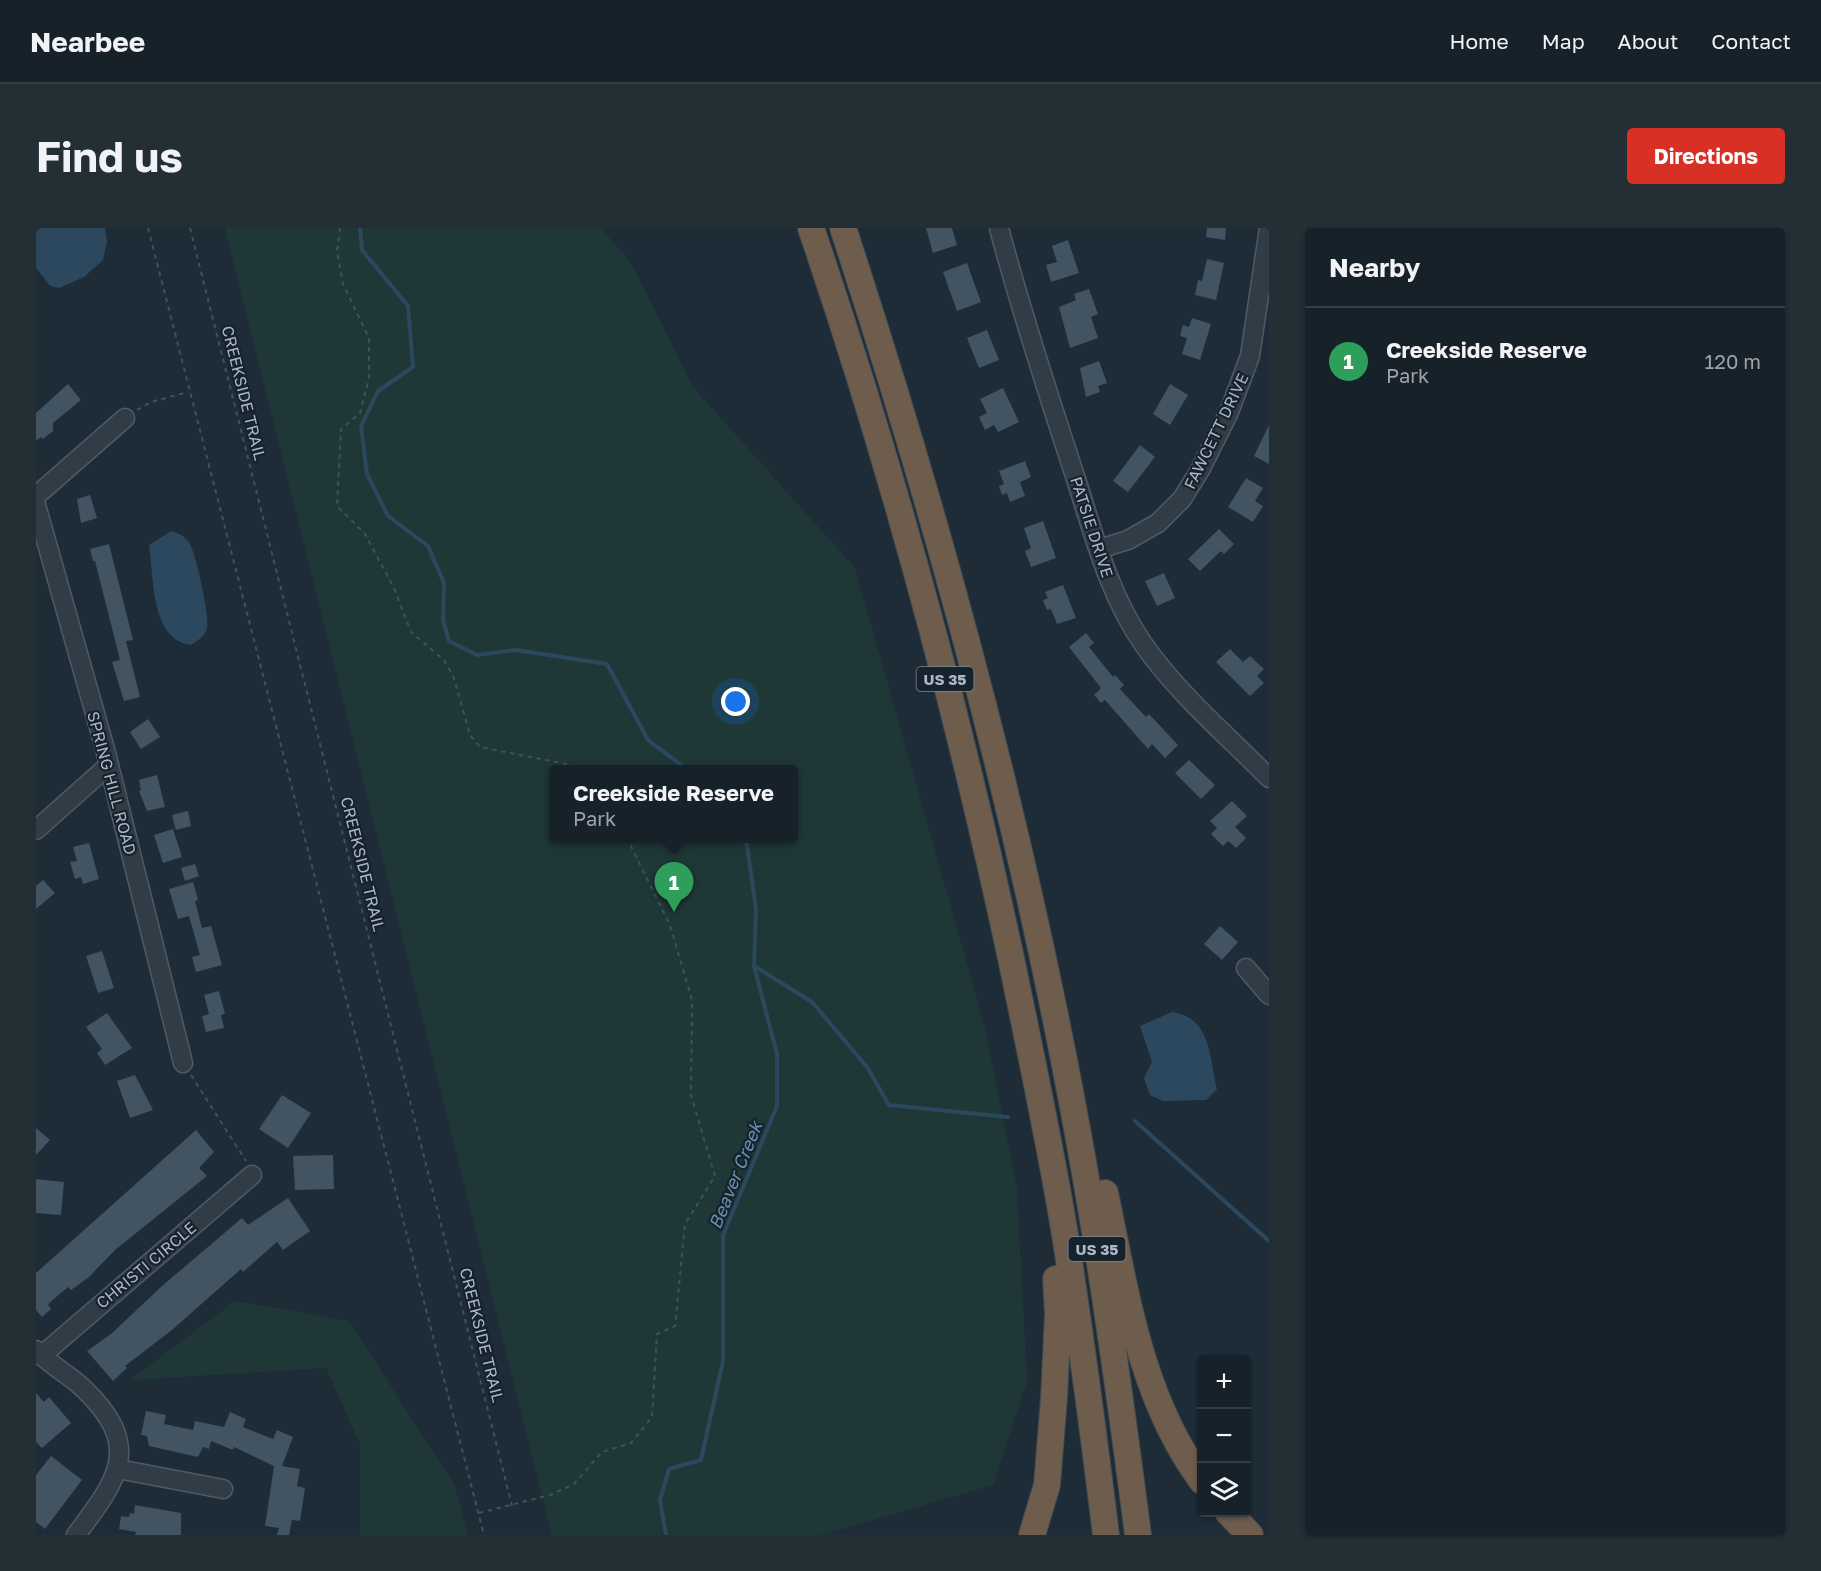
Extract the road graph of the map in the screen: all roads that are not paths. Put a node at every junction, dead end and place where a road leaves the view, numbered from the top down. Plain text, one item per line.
1 (811, 228) edge
2 (843, 228) edge
3 (999, 228) edge
4 (1269, 228) edge
5 (1267, 256) edge
6 (125, 418) road end
7 (36, 496) edge
8 (36, 505) edge
9 (1099, 549) junction
10 (109, 765) junction
11 (1269, 778) edge
12 (36, 830) edge
13 (1044, 965) junction
14 (1246, 968) dead end
15 (1269, 995) edge
16 (183, 1063) road end
17 (1047, 1138) junction
18 (252, 1175) road end
19 (38, 1353) edge
20 (118, 1469) junction
21 (1197, 1472) edge
22 (223, 1489) dead end
23 (1233, 1517) edge
24 (76, 1535) edge
25 (1032, 1535) edge
26 (1106, 1535) edge
27 (1138, 1535) edge
28 (1250, 1535) edge

1 - 17 highway, US 35
2 - 13 highway, US 35
3 - 9 street, PATSIE DRIVE
4 - 5 street, FAWCETT DRIVE
5 - 9 street, FAWCETT DRIVE
6 - 7 street
8 - 10 street, SPRING HILL ROAD
9 - 11 street, PATSIE DRIVE
10 - 12 street
10 - 16 street, SPRING HILL ROAD
13 - 21 highway
13 - 27 highway, US 35
14 - 15 street
17 - 25 highway
17 - 26 highway, US 35
18 - 19 street, CHRISTI CIRCLE
19 - 20 street
20 - 22 street
20 - 24 street
23 - 28 highway

